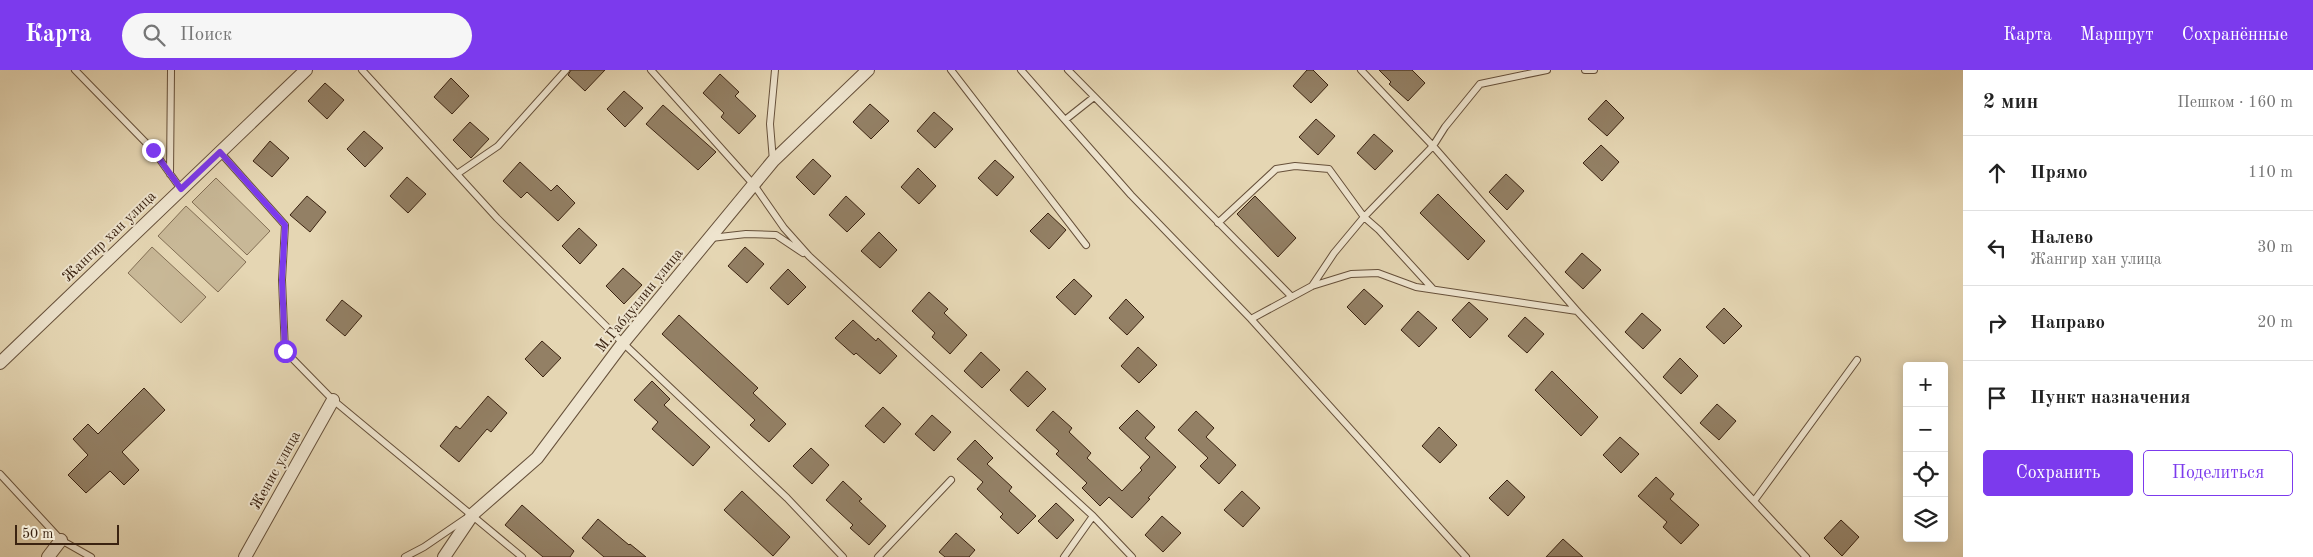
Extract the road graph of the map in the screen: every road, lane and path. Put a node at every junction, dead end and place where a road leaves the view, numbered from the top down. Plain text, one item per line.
1 (75, 70) edge
2 (171, 70) edge
3 (306, 70) edge
4 (362, 70) edge
5 (566, 70) edge
6 (651, 70) edge
7 (775, 70) edge
8 (868, 70) edge
9 (951, 70) edge
10 (1021, 70) edge
11 (1068, 70) edge
12 (1361, 70) edge
13 (1548, 70) edge
14 (1585, 70) edge
15 (1594, 70) edge
16 (1094, 97) junction
17 (1065, 120) junction
18 (1433, 146) junction
19 (220, 152) junction
20 (773, 161) junction
21 (170, 174) junction
22 (457, 174) junction
23 (754, 185) junction
24 (181, 189) junction
25 (1364, 217) junction
26 (1218, 223) junction
27 (710, 238) junction
28 (1086, 245) dead end
29 (809, 256) junction
30 (1312, 286) junction
31 (1433, 289) junction
32 (1290, 296) junction
33 (1577, 310) junction
34 (1251, 319) junction
35 (623, 344) junction
36 (1857, 360) dead end
37 (0, 362) edge
38 (334, 400) junction
39 (0, 474) edge
40 (951, 480) dead end
41 (1754, 501) junction
42 (473, 514) junction
43 (1093, 516) junction
44 (62, 540) junction
45 (48, 557) edge
46 (91, 557) edge
47 (245, 557) edge
48 (405, 557) edge
49 (444, 557) edge
50 (522, 557) edge
51 (843, 557) edge
52 (878, 557) edge
53 (1064, 557) edge
54 (1132, 557) edge
55 (1466, 557) edge
56 (1806, 557) edge

1 - 21 lane
2 - 21 lane
3 - 19 street, Жангир хан улица
4 - 22 lane
5 - 22 lane
6 - 23 lane
7 - 20 lane
8 - 20 street, М.Габдуллин улица
9 - 28 lane
10 - 17 lane
11 - 16 lane
12 - 18 lane
13 - 18 lane
14 - 15 lane
16 - 17 lane
16 - 26 lane
17 - 34 lane
18 - 25 lane
18 - 33 lane
19 - 24 street, Жангир хан улица
19 - 38 lane
20 - 23 street, М.Габдуллин улица
21 - 24 lane
22 - 35 lane
23 - 27 street, М.Габдуллин улица
23 - 29 lane
24 - 37 street, Жангир хан улица
25 - 26 lane
25 - 30 lane
25 - 31 lane
26 - 32 lane
27 - 29 lane
27 - 35 street, М.Габдуллин улица
29 - 43 lane
30 - 31 lane
30 - 32 lane
31 - 33 lane
32 - 34 lane
33 - 41 lane
34 - 55 lane
35 - 42 street, М.Габдуллин улица
35 - 51 lane
36 - 41 lane
38 - 42 lane
38 - 47 street, Женис улица
39 - 44 lane
40 - 52 lane
41 - 56 lane
42 - 48 lane
42 - 49 street, М.Габдуллин улица
42 - 50 lane
43 - 53 lane
43 - 54 lane
44 - 45 street
44 - 46 lane

